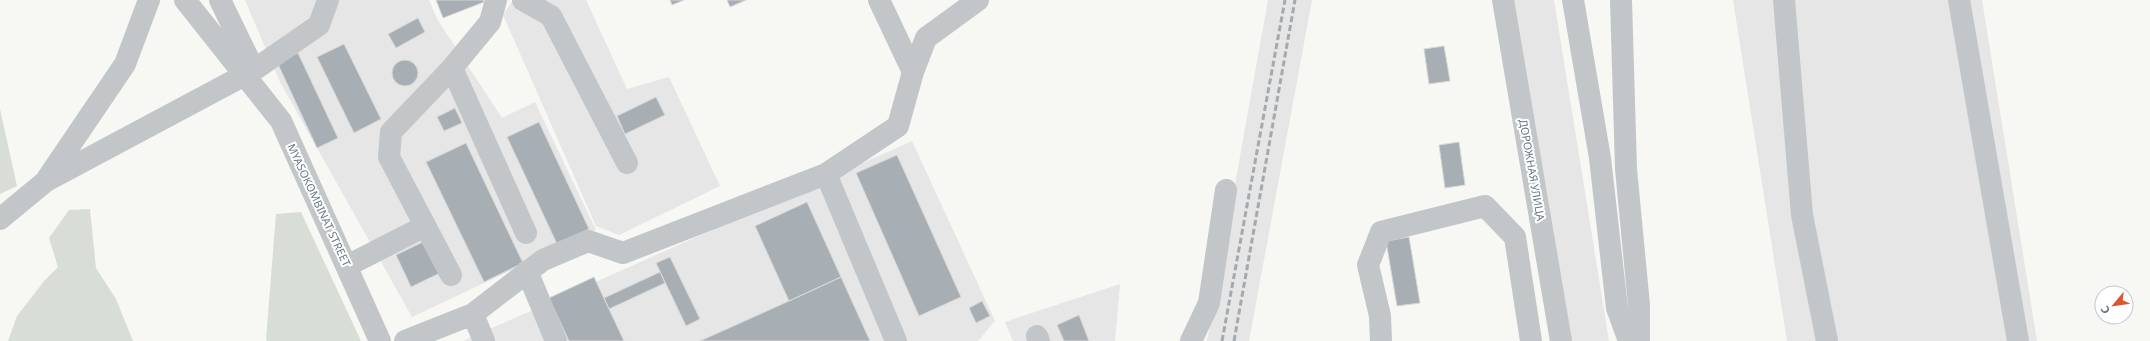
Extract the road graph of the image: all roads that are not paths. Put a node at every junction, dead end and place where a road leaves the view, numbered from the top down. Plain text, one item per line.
1 (149, 0) edge
2 (185, 0) edge
3 (220, 0) edge
4 (328, 0) edge
5 (496, 0) edge
6 (524, 0) edge
7 (879, 0) edge
8 (978, 0) edge
9 (1503, 0) edge
10 (1572, 0) edge
11 (1621, 0) edge
12 (1784, 0) edge
13 (1959, 0) edge
14 (452, 68) junction
15 (913, 72) junction
16 (250, 73) junction
17 (627, 163) dead end
18 (826, 174) junction
19 (46, 181) junction
20 (1226, 190) dead end
21 (0, 219) edge
22 (425, 226) junction
23 (526, 233) dead end
24 (347, 266) junction
25 (527, 272) junction
26 (451, 275) dead end
27 (473, 314) junction
28 (380, 341) edge
29 (405, 341) edge
30 (484, 341) edge
31 (556, 341) edge
32 (896, 341) edge
33 (1191, 341) edge
34 (1381, 341) edge
35 (1530, 341) edge
36 (1561, 341) edge
37 (1628, 341) edge
38 (1639, 341) edge
39 (1827, 341) edge
40 (2018, 341) edge

1 - 19 street
2 - 16 street
3 - 16 street
4 - 16 street
5 - 14 street
6 - 17 street
7 - 15 street
8 - 15 street
9 - 36 street, ДОРОЖНАЯ УЛИЦА
10 - 37 street
11 - 38 street
12 - 39 street
13 - 40 street
14 - 22 street
14 - 23 street
15 - 18 street
16 - 19 street
16 - 24 street, MYASOKOMBINAT STREET
18 - 25 street
18 - 32 street
19 - 21 street
20 - 33 street
22 - 24 street
22 - 26 street
24 - 28 street, MYASOKOMBINAT STREET
25 - 27 street
25 - 31 street
27 - 29 street
27 - 30 street
34 - 35 street

